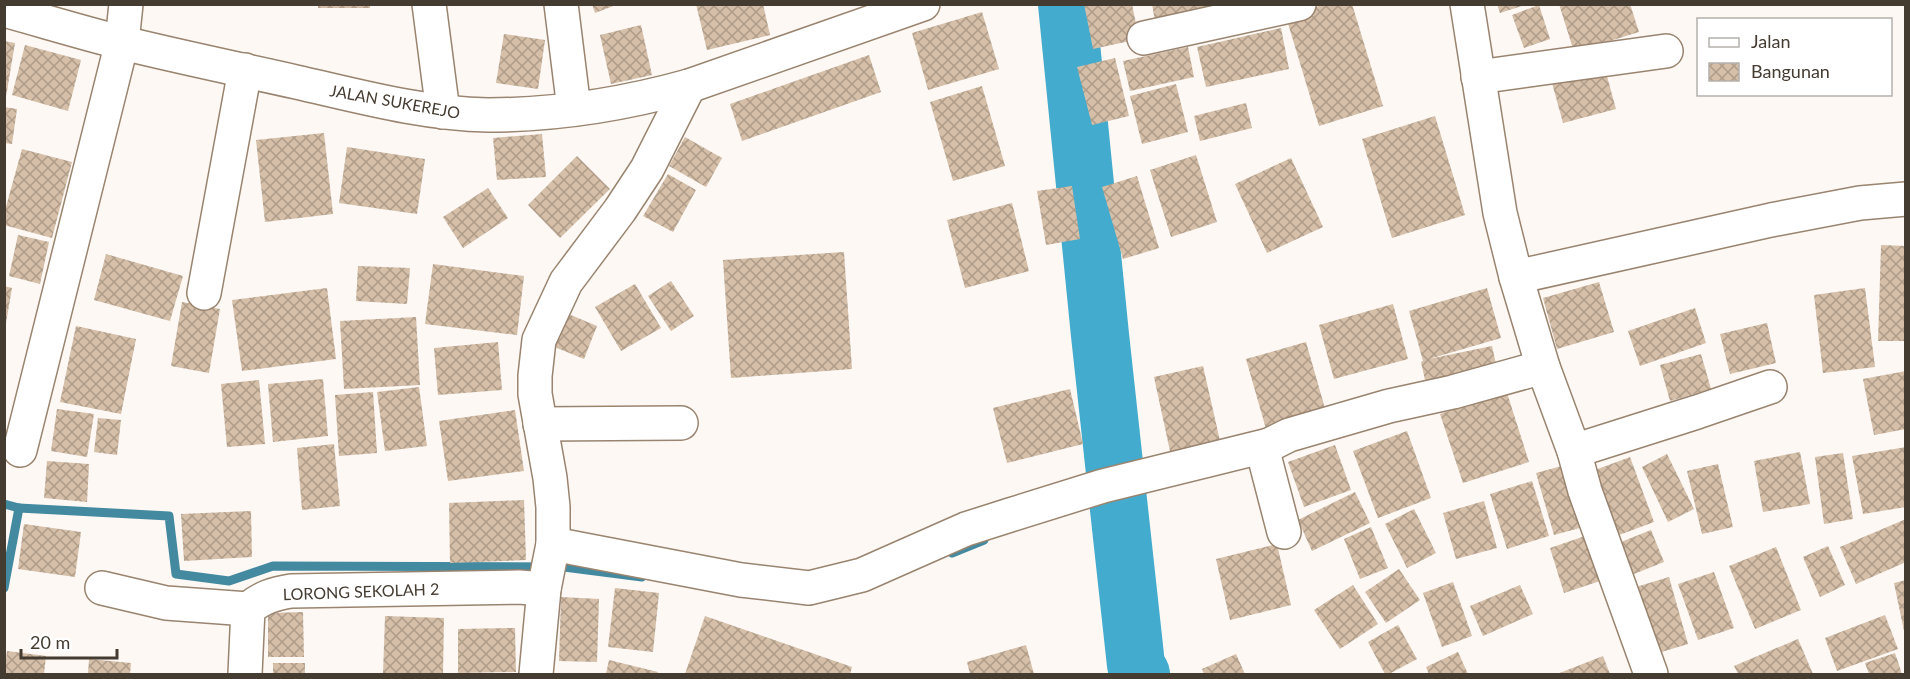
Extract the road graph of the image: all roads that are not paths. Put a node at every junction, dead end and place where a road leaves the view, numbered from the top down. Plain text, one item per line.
1 (126, 4) edge
2 (429, 4) edge
3 (561, 4) edge
4 (923, 4) edge
5 (1299, 4) edge
6 (1467, 4) edge
7 (4, 10) edge
8 (1144, 38) dead end
9 (122, 42) junction
10 (1666, 51) dead end
11 (245, 70) junction
12 (1478, 77) junction
13 (689, 86) junction
14 (574, 109) junction
15 (443, 112) junction
16 (1905, 199) edge
17 (1516, 277) junction
18 (204, 293) dead end
19 (1543, 367) junction
20 (1770, 387) dead end
21 (681, 423) dead end
22 (540, 424) junction
23 (1269, 445) junction
24 (20, 450) dead end
25 (1574, 451) junction
26 (1284, 532) dead end
27 (548, 567) junction
28 (102, 588) dead end
29 (248, 609) junction
30 (245, 675) edge
31 (536, 675) edge
32 (1651, 675) edge

1 - 9 street
2 - 15 street
3 - 14 street
4 - 13 street, JALAN SUKEREJO
5 - 8 street
6 - 12 street
7 - 9 street, JALAN SUKEREJO
9 - 11 street, JALAN SUKEREJO
9 - 24 street
10 - 12 street
11 - 15 street, JALAN SUKEREJO
11 - 18 street
12 - 17 street
13 - 14 street, JALAN SUKEREJO
13 - 22 street
14 - 15 street, JALAN SUKEREJO
16 - 17 street
17 - 19 street
19 - 23 street, LORONG SEKOLAH 2
19 - 25 street
20 - 25 street
21 - 22 street
22 - 27 street
23 - 26 street
23 - 27 street, LORONG SEKOLAH 2
25 - 32 street
27 - 29 street, LORONG SEKOLAH 2
27 - 31 street
28 - 29 street
29 - 30 street

